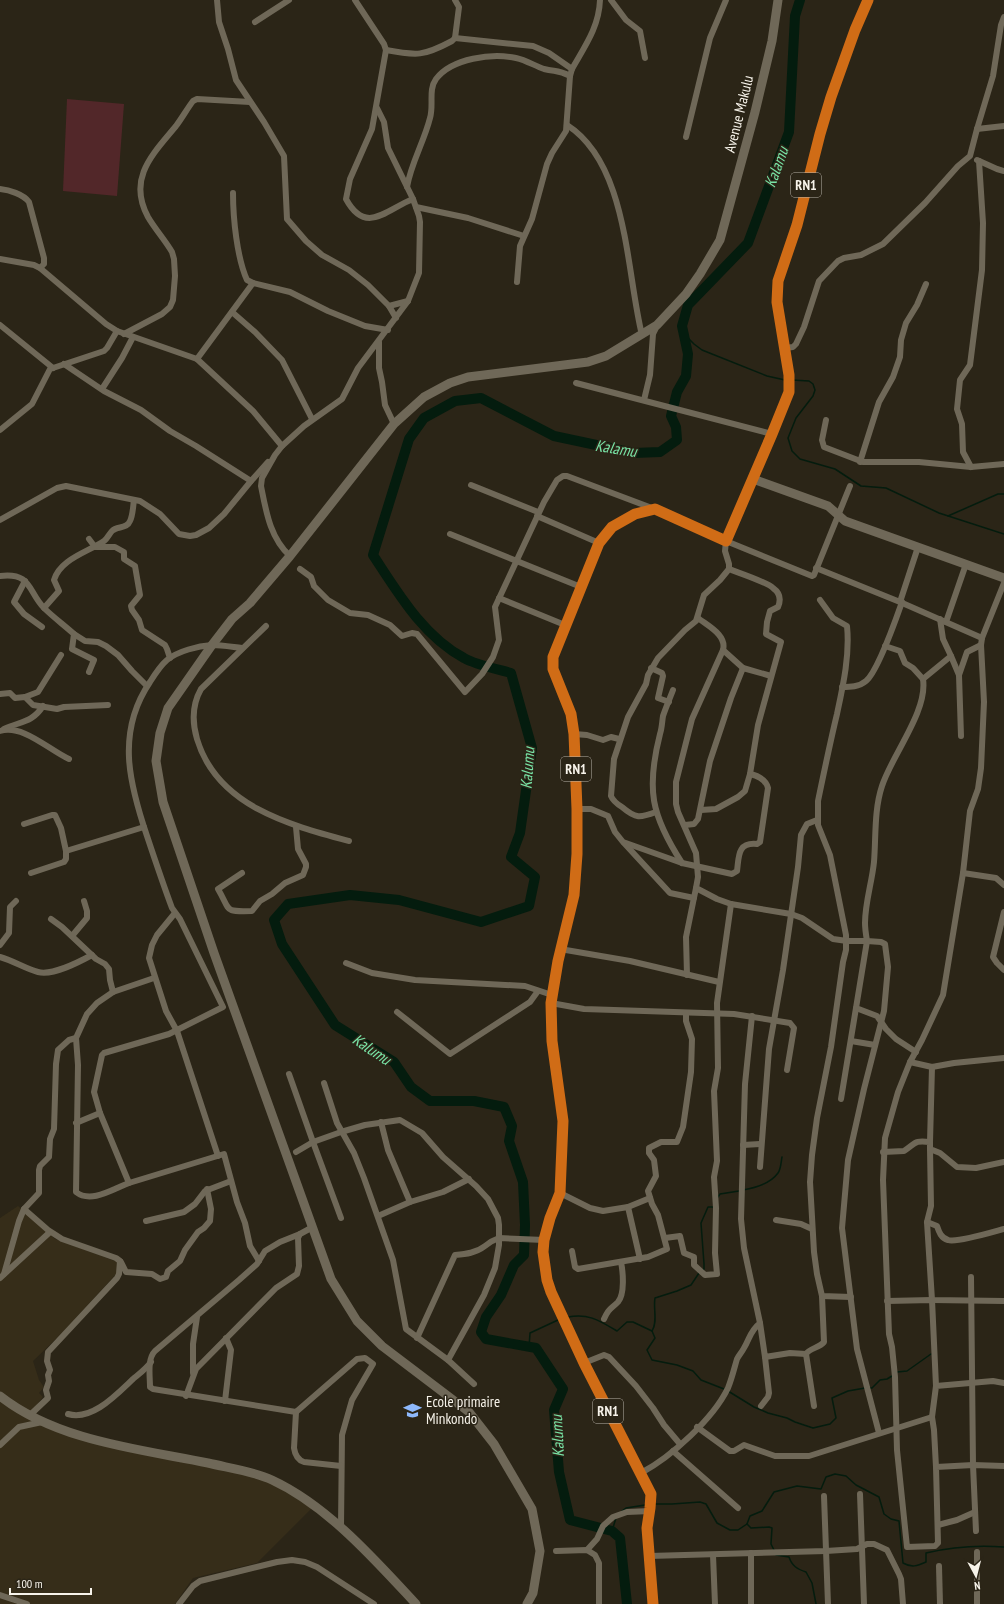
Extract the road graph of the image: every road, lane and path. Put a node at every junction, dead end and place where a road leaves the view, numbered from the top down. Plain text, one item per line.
1 (217, 0) edge
2 (289, 0) edge
3 (355, 0) edge
4 (455, 0) edge
5 (600, 0) edge
6 (611, 0) edge
7 (726, 0) edge
8 (778, 0) edge
9 (868, 0) edge
10 (1004, 17) edge
11 (255, 22) dead end
12 (455, 38) junction
13 (386, 50) junction
14 (645, 58) dead end
15 (572, 69) junction
16 (570, 76) junction
17 (250, 102) junction
18 (377, 108) junction
19 (567, 125) junction
20 (1004, 126) edge
21 (977, 130) junction
22 (686, 137) dead end
23 (970, 156) junction
24 (979, 161) junction
25 (1004, 170) edge
26 (407, 187) junction
27 (0, 189) edge
28 (233, 193) dead end
29 (413, 199) junction
30 (416, 207) junction
31 (524, 236) junction
32 (0, 259) edge
33 (40, 268) junction
34 (517, 282) dead end
35 (253, 283) junction
36 (926, 284) dead end
37 (408, 301) junction
38 (389, 306) junction
39 (232, 312) junction
40 (396, 318) junction
41 (0, 325) edge
42 (657, 325) junction
43 (388, 330) junction
44 (117, 331) junction
45 (124, 334) junction
46 (642, 335) junction
47 (133, 337) junction
48 (379, 342) junction
49 (785, 348) junction
50 (197, 359) junction
51 (64, 364) junction
52 (53, 368) junction
53 (576, 383) dead end
54 (102, 389) junction
55 (644, 400) junction
56 (312, 420) junction
57 (826, 420) dead end
58 (0, 422) edge
59 (394, 424) junction
60 (2, 429) edge
61 (772, 434) junction
62 (282, 446) junction
63 (275, 455) junction
64 (860, 462) junction
65 (1004, 464) edge
66 (971, 467) junction
67 (753, 479) junction
68 (251, 481) junction
69 (471, 484) dead end
70 (850, 486) dead end
71 (134, 500) junction
72 (656, 510) junction
73 (537, 514) junction
74 (838, 515) junction
75 (0, 520) edge
76 (450, 534) dead end
77 (89, 539) dead end
78 (726, 541) junction
79 (599, 543) junction
80 (95, 547) junction
81 (918, 547) junction
82 (290, 556) junction
83 (517, 560) junction
84 (966, 564) junction
85 (816, 568) junction
86 (300, 569) dead end
87 (729, 570) junction
88 (0, 576) edge
89 (1004, 578) edge
90 (25, 581) junction
91 (1004, 583) edge
92 (581, 587) junction
93 (499, 598) junction
94 (820, 600) dead end
95 (901, 602) junction
96 (44, 608) junction
97 (698, 618) junction
98 (943, 621) junction
99 (565, 625) junction
100 (266, 626) dead end
101 (42, 627) dead end
102 (74, 634) junction
103 (982, 642) junction
104 (212, 645) junction
105 (885, 646) junction
106 (242, 648) junction
107 (723, 650) junction
108 (61, 655) dead end
109 (951, 656) junction
110 (170, 658) junction
111 (651, 668) junction
112 (743, 668) junction
113 (89, 672) dead end
114 (959, 675) junction
115 (771, 676) junction
116 (923, 679) junction
117 (147, 686) junction
118 (842, 687) junction
119 (673, 690) dead end
120 (0, 694) edge
121 (25, 697) junction
122 (669, 702) junction
123 (108, 705) dead end
124 (43, 706) junction
125 (1, 730) edge
126 (574, 734) junction
127 (961, 736) dead end
128 (619, 739) junction
129 (69, 759) dead end
130 (750, 774) junction
131 (577, 809) junction
132 (701, 810) junction
133 (656, 812) junction
134 (817, 820) junction
135 (24, 824) dead end
136 (685, 825) junction
137 (144, 827) junction
138 (296, 827) junction
139 (349, 841) dead end
140 (623, 842) junction
141 (66, 851) junction
142 (682, 863) junction
143 (697, 867) junction
144 (31, 873) dead end
145 (242, 873) dead end
146 (963, 873) junction
147 (1004, 885) edge
148 (696, 888) junction
149 (694, 898) junction
150 (16, 901) dead end
151 (84, 901) dead end
152 (731, 904) junction
153 (1004, 912) edge
154 (175, 913) junction
155 (790, 914) junction
156 (50, 918) dead end
157 (72, 936) junction
158 (847, 941) junction
159 (867, 941) junction
160 (0, 945) edge
161 (560, 949) junction
162 (92, 955) junction
163 (0, 957) edge
164 (346, 963) dead end
165 (1004, 970) edge
166 (687, 974) junction
167 (154, 978) junction
168 (719, 982) junction
169 (538, 991) junction
170 (113, 992) junction
171 (551, 999) junction
172 (856, 1008) junction
173 (397, 1012) dead end
174 (686, 1013) junction
175 (717, 1013) junction
176 (752, 1016) junction
177 (774, 1021) junction
178 (881, 1021) junction
179 (177, 1031) junction
180 (76, 1038) junction
181 (851, 1041) junction
182 (875, 1046) junction
183 (916, 1052) junction
184 (1004, 1058) edge
185 (910, 1062) junction
186 (932, 1067) junction
187 (787, 1070) dead end
188 (289, 1074) dead end
189 (324, 1083) dead end
190 (840, 1099) dead end
191 (100, 1112) junction
192 (381, 1122) junction
193 (76, 1123) junction
194 (341, 1132) junction
195 (313, 1142) junction
196 (930, 1142) junction
197 (760, 1144) junction
198 (743, 1145) junction
199 (930, 1149) junction
200 (296, 1152) dead end
201 (884, 1152) junction
202 (218, 1156) junction
203 (1004, 1162) edge
204 (760, 1167) dead end
205 (469, 1179) junction
206 (231, 1181) junction
207 (129, 1183) junction
208 (207, 1189) junction
209 (560, 1193) junction
210 (650, 1198) junction
211 (410, 1202) junction
212 (628, 1207) junction
213 (24, 1209) junction
214 (378, 1216) junction
215 (342, 1218) dead end
216 (776, 1220) dead end
217 (146, 1221) dead end
218 (927, 1222) junction
219 (312, 1228) junction
220 (812, 1229) junction
221 (1004, 1229) edge
222 (50, 1232) junction
223 (300, 1234) junction
224 (499, 1238) junction
225 (665, 1238) junction
226 (544, 1240) junction
227 (572, 1251) dead end
228 (640, 1259) junction
229 (120, 1261) junction
230 (259, 1261) junction
231 (621, 1262) junction
232 (126, 1272) junction
233 (119, 1274) junction
234 (2, 1276) edge
235 (971, 1277) dead end
236 (822, 1296) junction
237 (851, 1296) junction
238 (932, 1300) junction
239 (888, 1301) junction
240 (970, 1301) junction
241 (1004, 1301) edge
242 (197, 1317) junction
243 (604, 1319) dead end
244 (760, 1323) junction
245 (226, 1338) junction
246 (417, 1338) junction
247 (806, 1354) junction
248 (765, 1357) junction
249 (448, 1360) junction
250 (151, 1362) junction
251 (584, 1363) junction
252 (193, 1373) junction
253 (972, 1383) junction
254 (1004, 1383) edge
255 (474, 1384) dead end
256 (936, 1386) junction
257 (0, 1396) edge
258 (186, 1396) junction
259 (225, 1402) junction
260 (761, 1406) dead end
261 (814, 1406) dead end
262 (296, 1412) junction
263 (68, 1414) dead end
264 (29, 1416) junction
265 (932, 1417) junction
266 (42, 1422) junction
267 (698, 1427) junction
268 (896, 1428) junction
269 (879, 1433) junction
270 (680, 1444) junction
271 (0, 1445) edge
272 (673, 1451) junction
273 (973, 1465) junction
274 (341, 1466) junction
275 (1004, 1466) edge
276 (936, 1467) junction
277 (641, 1473) junction
278 (860, 1494) dead end
279 (824, 1496) dead end
280 (650, 1506) junction
281 (738, 1508) dead end
282 (975, 1512) junction
283 (938, 1525) junction
284 (341, 1527) junction
285 (976, 1531) dead end
286 (862, 1547) junction
287 (587, 1550) junction
288 (556, 1551) dead end
289 (826, 1551) junction
290 (977, 1552) dead end
291 (751, 1553) junction
292 (713, 1555) junction
293 (648, 1556) junction
294 (939, 1566) dead end
295 (0, 1595) edge
296 (413, 1603) edge
297 (27, 1604) edge
298 (178, 1604) edge
299 (374, 1604) edge
300 (527, 1604) edge
301 (599, 1604) edge
302 (653, 1604) edge
303 (715, 1604) edge
304 (751, 1604) edge
305 (828, 1604) edge
306 (864, 1604) edge
307 (903, 1604) edge
308 (940, 1604) edge
309 (977, 1604) edge

1 - 17 street
2 - 11 street
3 - 13 street
4 - 12 street
5 - 15 street
6 - 14 street
7 - 22 street
8 - 42 main road, Avenue Makulu
9 - 49 highway, RN1
10 - 21 street
12 - 13 street
12 - 15 street
13 - 18 street
15 - 16 street
16 - 19 street
16 - 26 street
17 - 38 street
17 - 45 street
18 - 26 street
18 - 29 street
19 - 31 street
19 - 46 street
20 - 21 street
21 - 23 street
23 - 24 street
23 - 49 street
24 - 25 street
24 - 66 street
26 - 29 street
27 - 33 street
28 - 35 street
29 - 30 street
30 - 31 street
30 - 37 street
31 - 34 street
32 - 33 street
33 - 44 street
35 - 39 street
35 - 43 street
36 - 64 street
37 - 38 street
37 - 40 street
38 - 40 street
39 - 50 street
39 - 56 street
40 - 43 street
41 - 52 street
42 - 46 main road, Avenue Makulu
42 - 55 street
43 - 48 street
44 - 45 street
44 - 51 street
45 - 47 street
46 - 59 main road, Avenue Makulu
47 - 50 street
47 - 54 street
48 - 56 street
48 - 59 street
49 - 61 highway, RN1
50 - 62 street
51 - 52 street
51 - 54 street
52 - 60 street
53 - 55 street
54 - 68 street
55 - 61 street
56 - 62 street
57 - 64 street
58 - 60 street
59 - 82 main road, Avenue Makulu
61 - 67 highway, RN1
62 - 63 street
63 - 68 street
63 - 82 street
64 - 66 street
65 - 66 street
67 - 74 main road
67 - 78 highway, RN1
68 - 71 street
69 - 73 street
70 - 74 street
71 - 75 street
71 - 80 street
72 - 73 street
72 - 78 highway
72 - 79 highway, RN1
73 - 79 street
73 - 83 street
74 - 81 main road
74 - 85 street
76 - 83 street
77 - 80 street
78 - 85 street
78 - 87 street
79 - 92 highway, RN1
80 - 96 street
80 - 110 street
81 - 84 main road
81 - 95 street
82 - 104 main road, Avenue Makulu
83 - 92 street
83 - 93 street
84 - 89 main road
84 - 98 street
85 - 95 street
86 - 93 street
87 - 97 street
87 - 115 street
88 - 90 street
90 - 96 street
90 - 101 street
91 - 103 street
92 - 99 highway, RN1
93 - 99 street
94 - 118 street
95 - 98 street
95 - 105 street
96 - 102 street
97 - 107 street
97 - 111 street
98 - 103 street
98 - 109 street
99 - 126 highway, RN1
100 - 106 street
102 - 113 street
102 - 117 street
103 - 114 street
103 - 146 street
104 - 106 street
104 - 110 street
104 - 219 main road, Avenue Makulu
105 - 116 street
105 - 118 street
106 - 138 street
107 - 112 street
107 - 136 street
108 - 121 street
109 - 114 street
109 - 116 street
110 - 117 street
111 - 122 street
111 - 128 street
112 - 115 street
112 - 132 street
114 - 127 street
115 - 130 street
116 - 159 street
117 - 137 street
118 - 134 street
119 - 122 street
120 - 121 street
121 - 124 street
122 - 133 street
123 - 124 street
124 - 125 street
125 - 129 street
126 - 128 street
126 - 131 highway, RN1
128 - 133 street
130 - 132 street
130 - 143 street
131 - 140 street
131 - 161 highway, RN1
132 - 136 street
133 - 142 street
134 - 155 street
134 - 158 street
135 - 141 street
136 - 143 street
137 - 141 street
137 - 154 street
138 - 139 street
138 - 145 street
140 - 142 street
140 - 149 street
141 - 144 street
142 - 143 street
143 - 148 street
146 - 147 street
146 - 183 street
148 - 149 street
148 - 152 street
149 - 166 street
150 - 160 street
151 - 157 street
152 - 155 street
152 - 168 street
153 - 165 street
154 - 167 street
154 - 179 street
155 - 158 street
155 - 177 street
156 - 157 street
157 - 162 street
158 - 159 street
158 - 220 street
159 - 172 street
159 - 178 street
161 - 166 street
161 - 171 highway, RN1
162 - 163 street
162 - 170 street
164 - 169 street
166 - 168 street
167 - 170 street
167 - 179 street
168 - 175 street
169 - 171 street
169 - 173 street
170 - 180 street
171 - 174 street
171 - 209 highway, RN1
172 - 178 street
172 - 181 street
174 - 175 street
174 - 210 street
175 - 176 street
175 - 225 street
176 - 177 street
176 - 198 street
177 - 187 street
177 - 197 street
178 - 182 street
178 - 183 street
179 - 191 street
179 - 202 street
180 - 193 street
180 - 213 street
181 - 182 street
181 - 190 street
182 - 237 street
183 - 185 street
184 - 186 street
185 - 186 street
185 - 201 street
186 - 196 street
188 - 195 street
189 - 194 street
191 - 193 street
191 - 207 street
192 - 194 street
192 - 205 street
192 - 211 street
193 - 207 street
194 - 195 street
194 - 214 street
195 - 200 street
195 - 215 street
196 - 199 street
196 - 201 street
197 - 198 street
197 - 204 street
198 - 244 street
199 - 203 street
199 - 218 street
201 - 239 street
202 - 206 street
202 - 207 street
205 - 211 street
205 - 224 street
206 - 208 street
206 - 230 street
208 - 217 street
208 - 232 street
209 - 212 street
209 - 226 highway, RN1
210 - 212 street
210 - 225 street
211 - 214 street
212 - 228 street
213 - 222 street
213 - 234 street
214 - 246 street
216 - 220 street
218 - 221 street
218 - 238 street
219 - 223 street
219 - 300 main road, Avenue Makulu
220 - 236 street
222 - 229 street
222 - 234 street
223 - 230 street
223 - 245 street
224 - 226 street
224 - 246 street
224 - 249 street
225 - 228 street
226 - 251 highway, RN1
227 - 231 street
228 - 231 street
229 - 232 street
229 - 233 street
230 - 242 street
231 - 243 street
232 - 233 street
233 - 264 street
235 - 240 street
236 - 237 street
236 - 247 street
237 - 269 street
238 - 239 street
238 - 240 street
238 - 256 street
239 - 268 street
240 - 241 street
240 - 253 street
242 - 250 street
242 - 252 street
244 - 248 street
244 - 267 street
245 - 252 street
245 - 259 street
246 - 249 street
247 - 248 street
247 - 261 street
248 - 260 street
249 - 255 street
250 - 258 street
250 - 263 street
251 - 270 street
251 - 277 highway, RN1
252 - 258 street
253 - 254 street
253 - 256 street
253 - 273 street
256 - 265 street
257 - 264 main road
258 - 259 street
259 - 262 street
262 - 274 street
262 - 274 street
264 - 266 main road
265 - 268 street
265 - 276 street
266 - 271 street
266 - 284 main road
267 - 269 street
267 - 270 street
268 - 269 street
268 - 283 street
270 - 272 street
272 - 277 street
272 - 281 street
273 - 275 street
273 - 276 street
273 - 282 street
274 - 284 street
276 - 283 street
277 - 280 highway, RN1
278 - 286 street
279 - 289 street
280 - 287 street
280 - 293 highway, RN1
282 - 283 street
282 - 285 street
284 - 296 main road
286 - 289 street
286 - 306 street
286 - 307 street
287 - 288 street
287 - 301 street
289 - 291 street
289 - 305 street
290 - 309 street
291 - 292 street
291 - 304 street
292 - 293 street
292 - 303 street
293 - 302 highway, RN1
294 - 308 street
295 - 297 street
298 - 299 street

